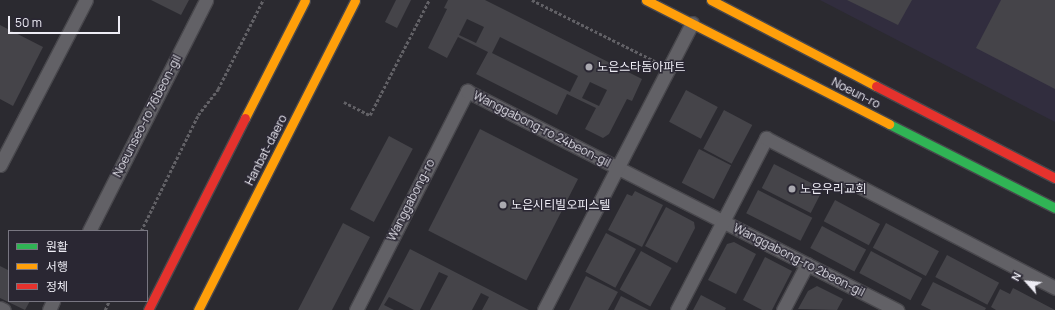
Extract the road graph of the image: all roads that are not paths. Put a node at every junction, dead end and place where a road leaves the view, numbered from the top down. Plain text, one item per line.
1 (86, 0) edge
2 (206, 0) edge
3 (305, 0) edge
4 (355, 0) edge
5 (646, 0) edge
6 (711, 0) edge
7 (692, 23) junction
8 (467, 91) joint
9 (0, 165) edge
10 (617, 167) junction
11 (1055, 178) edge
12 (1055, 208) edge
13 (723, 221) junction
14 (90, 230) edge
15 (806, 264) junction
16 (1055, 288) edge
17 (0, 308) edge
18 (4, 310) edge
19 (148, 310) edge
20 (198, 310) edge
21 (356, 310) edge
22 (544, 310) edge
23 (677, 310) edge
24 (783, 310) edge
25 (897, 310) edge

1 - 9 street
2 - 14 street, Noeunseo-ro 76beon-gil
3 - 19 street
4 - 20 street, Hanbat-daero
5 - 7 street, Noeun-ro
6 - 11 street, Noeun-ro
7 - 10 street, Wanggabong-ro 24beon-gil
7 - 12 street, Noeun-ro
8 - 10 street, Wanggabong-ro 24beon-gil
8 - 21 street, Wanggabong-ro
10 - 13 street, Wanggabong-ro 24beon-gil
10 - 22 street, Wanggabong-ro 24beon-gil
13 - 15 street, Wanggabong-ro 2beon-gil
13 - 16 street, Wanggabong-ro 2beon-gil
13 - 23 street, Wanggabong-ro 2beon-gil
15 - 24 street
15 - 25 street, Wanggabong-ro 2beon-gil
17 - 18 street

